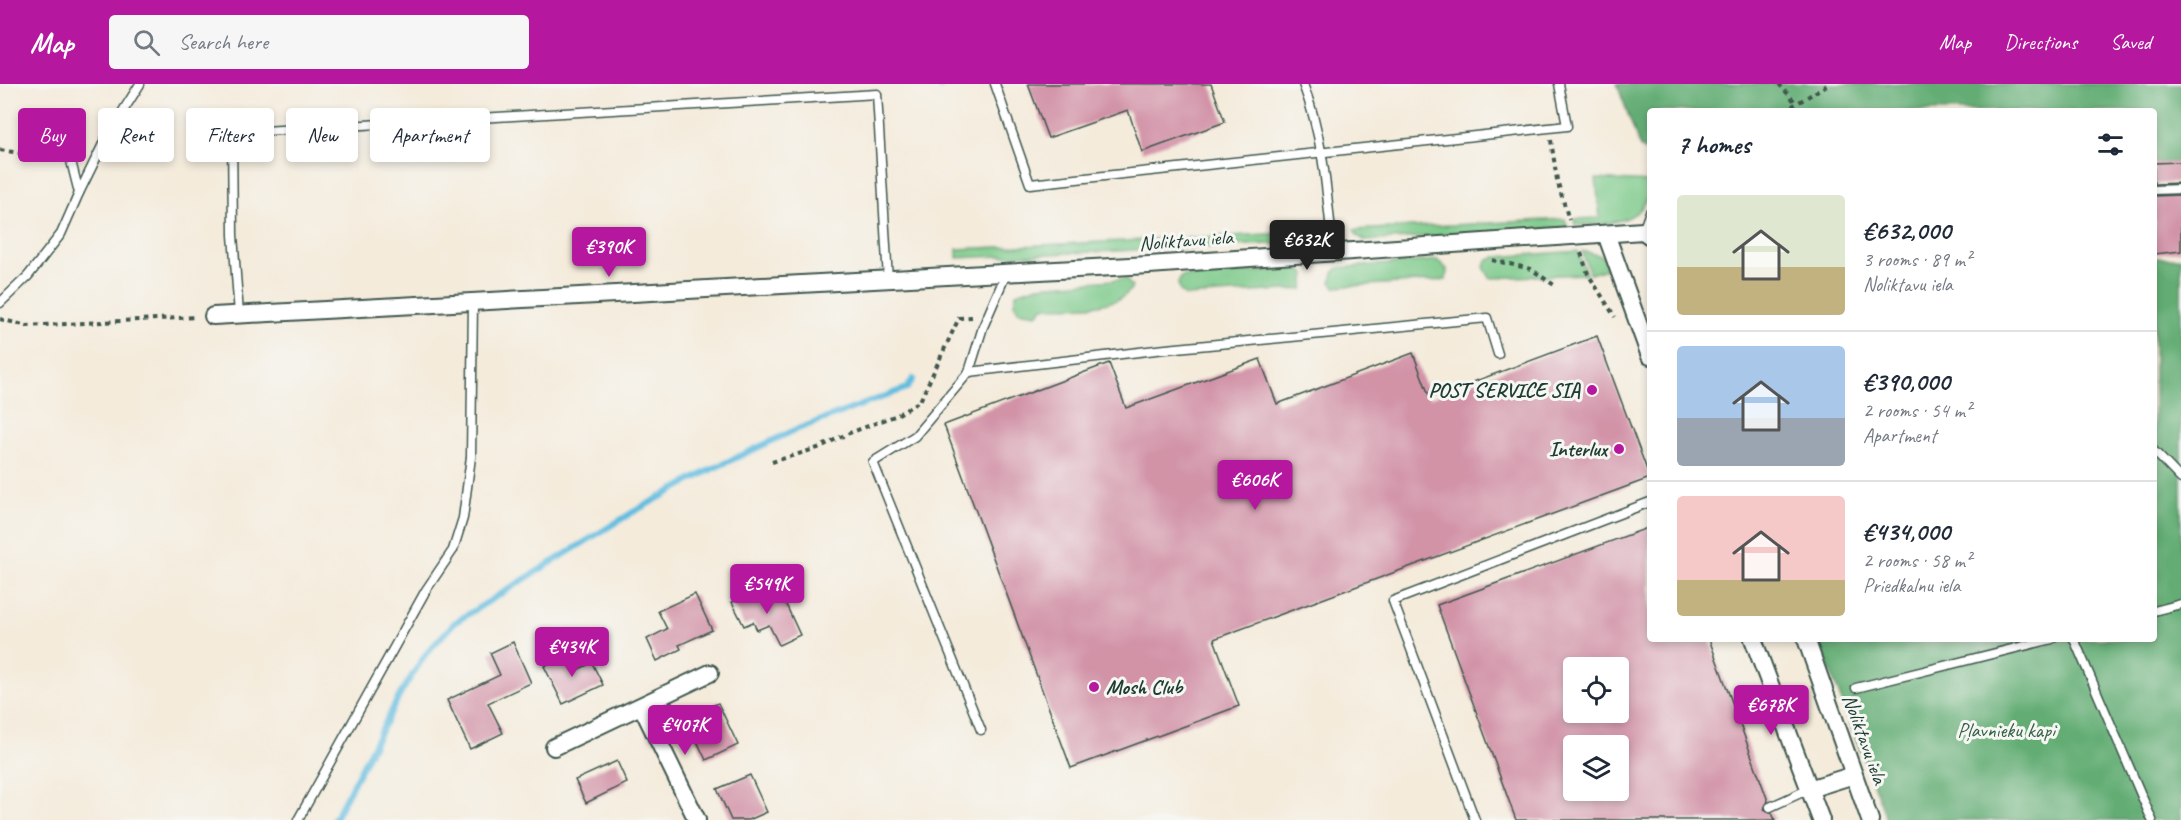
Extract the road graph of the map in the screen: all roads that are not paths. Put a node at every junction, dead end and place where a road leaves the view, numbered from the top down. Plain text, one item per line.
1 (140, 84) edge
2 (995, 84) edge
3 (1303, 84) edge
4 (1559, 84) edge
5 (1323, 154) junction
6 (71, 162) edge
7 (2181, 189) edge
8 (2157, 190) edge
9 (79, 193) junction
10 (1646, 233) edge
11 (1606, 234) junction
12 (1333, 252) junction
13 (1006, 274) junction
14 (888, 280) junction
15 (473, 302) junction
16 (0, 303) edge
17 (239, 314) junction
18 (213, 316) road end
19 (1647, 348) edge
20 (1498, 354) dead end
21 (969, 372) junction
22 (2157, 454) edge
23 (2181, 478) edge
24 (1647, 503) edge
25 (2181, 604) edge
26 (2157, 610) edge
27 (1755, 642) edge
28 (1807, 642) edge
29 (2040, 642) edge
30 (2075, 642) edge
31 (710, 673) dead end
32 (1856, 688) dead end
33 (642, 707) junction
34 (981, 730) dead end
35 (554, 747) dead end
36 (1854, 775) junction
37 (1809, 789) junction
38 (1770, 807) dead end
39 (298, 820) edge
40 (697, 820) edge
41 (1475, 820) edge
42 (1821, 820) edge
43 (1870, 820) edge
44 (2152, 820) edge

1 - 9 lane
2 - 5 lane
3 - 5 lane
4 - 5 lane
5 - 12 lane
6 - 9 lane
7 - 8 lane
9 - 16 lane
10 - 11 street, Noliktavu iela
11 - 12 street, Noliktavu iela
11 - 19 street
12 - 13 street, Noliktavu iela
13 - 14 street, Noliktavu iela
13 - 21 lane
14 - 15 street, Noliktavu iela
14 - 17 lane
15 - 17 street, Noliktavu iela
15 - 39 lane
17 - 18 street, Noliktavu iela
20 - 21 lane
21 - 34 lane
22 - 23 lane
24 - 41 lane
25 - 26 lane
27 - 37 street
28 - 36 street, Noliktavu iela
29 - 32 lane
30 - 44 lane
31 - 33 street
33 - 35 street
33 - 40 street
36 - 37 street
36 - 43 street, Noliktavu iela
37 - 38 lane
37 - 42 street

